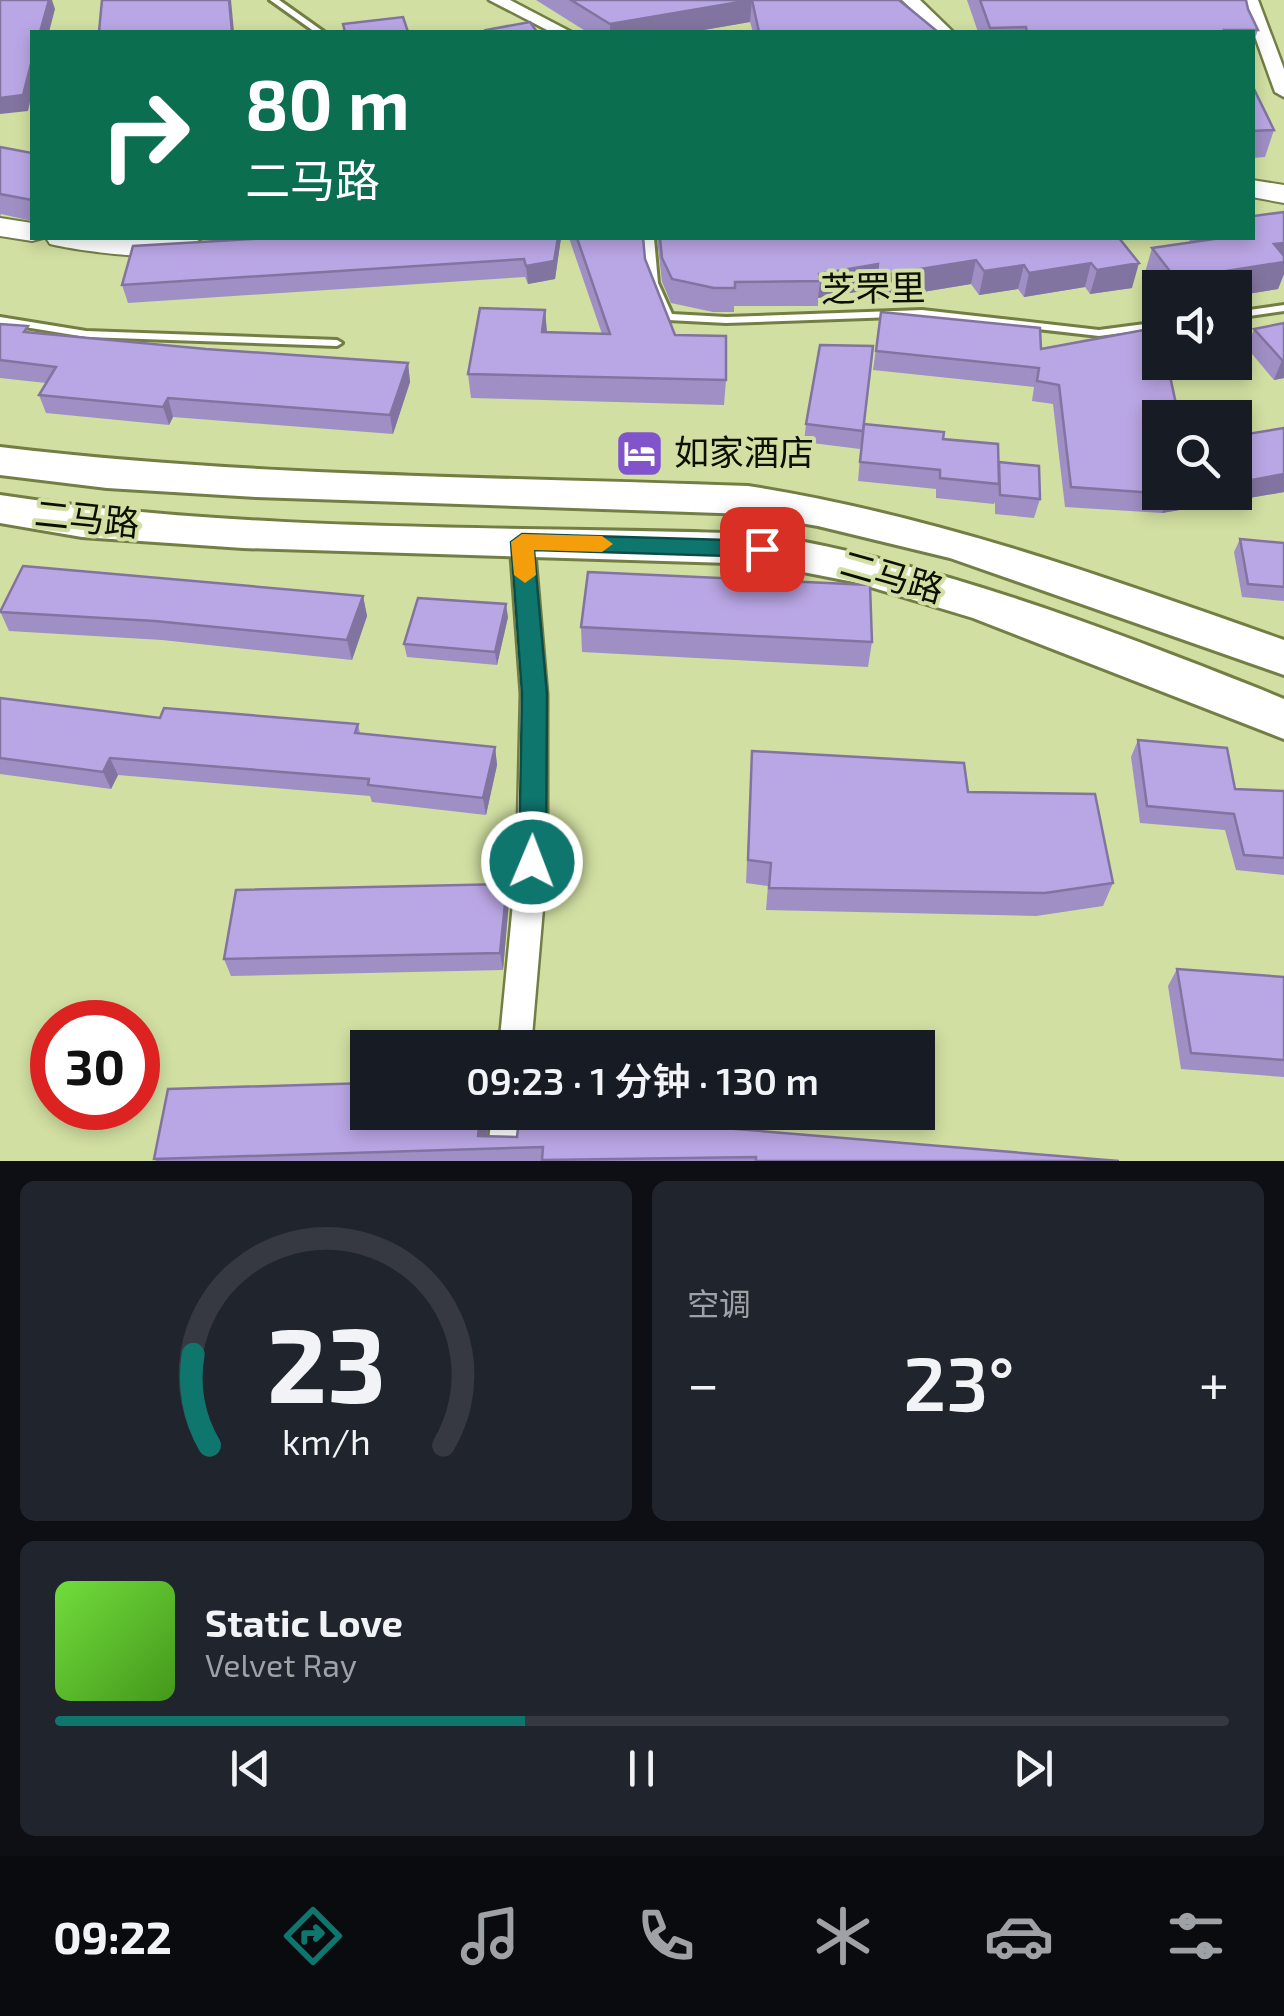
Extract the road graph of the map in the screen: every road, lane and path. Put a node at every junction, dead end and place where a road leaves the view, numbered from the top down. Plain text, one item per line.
1 (274, 0) edge
2 (498, 0) edge
3 (910, 0) edge
4 (1250, 0) edge
5 (317, 30) edge
6 (559, 30) edge
7 (943, 30) edge
8 (1284, 92) edge
9 (1255, 189) edge
10 (1284, 194) edge
11 (0, 227) edge
12 (30, 232) edge
13 (74, 240) edge
14 (649, 240) edge
15 (218, 246) edge
16 (1284, 308) edge
17 (1252, 313) edge
18 (0, 320) edge
19 (1142, 327) edge
20 (337, 343) dead end
21 (0, 461) edge
22 (0, 509) edge
23 (522, 542) junction
24 (1284, 658) edge
25 (1284, 720) edge
26 (517, 1030) edge
27 (507, 1130) edge
28 (504, 1161) edge

1 - 5 lane
2 - 6 street
3 - 7 street
4 - 8 street
9 - 10 street
11 - 12 street
13 - 15 street
14 - 19 lane, 芝罘里
16 - 17 lane
18 - 20 lane
21 - 24 main road, 二马路
22 - 23 main road, 二马路
23 - 25 main road, 二马路
23 - 26 street
27 - 28 street

